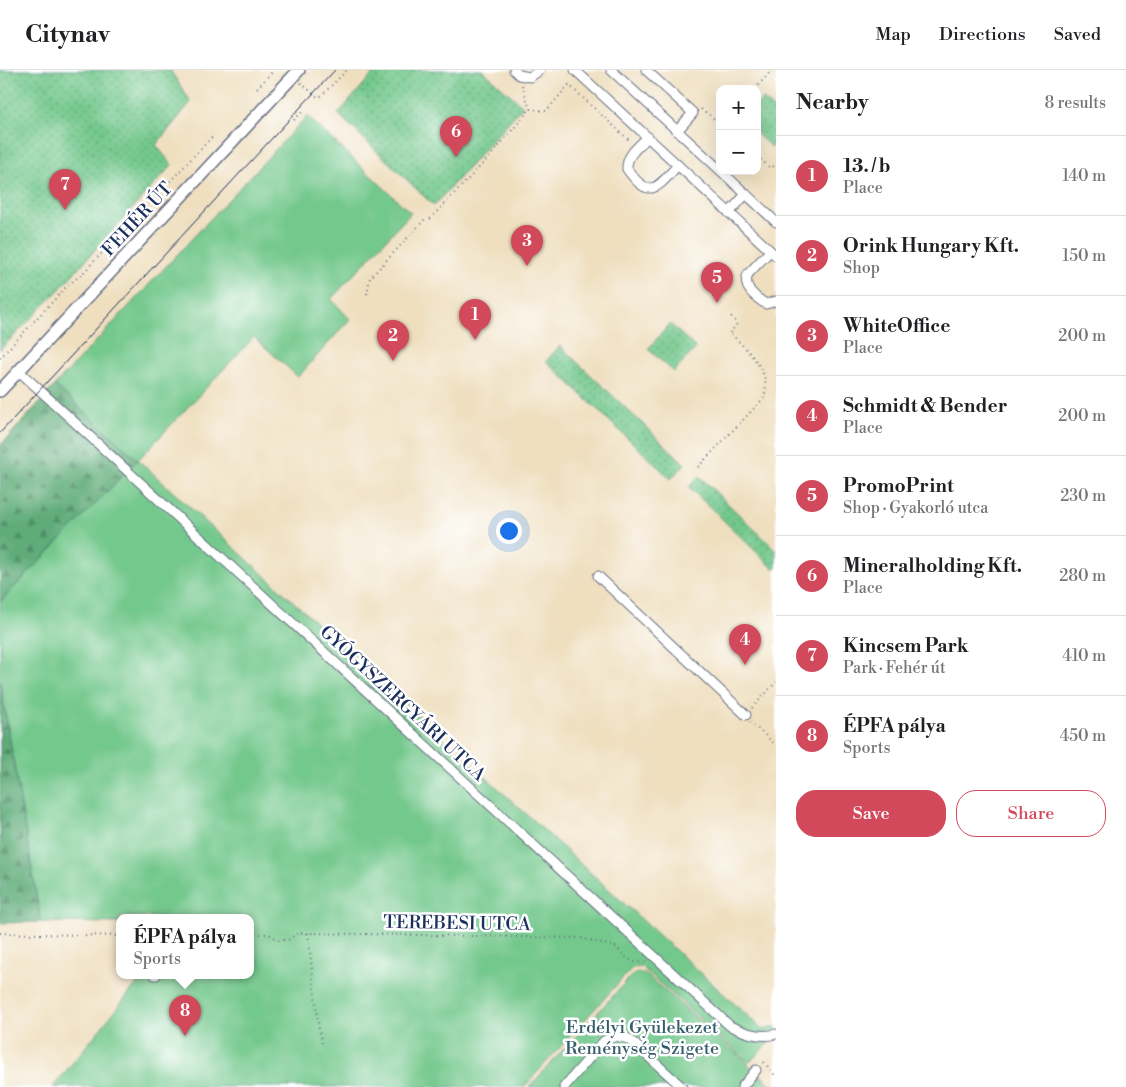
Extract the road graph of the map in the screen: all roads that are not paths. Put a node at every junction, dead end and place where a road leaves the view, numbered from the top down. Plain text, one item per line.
1 (540, 70) edge
2 (575, 70) edge
3 (611, 70) edge
4 (646, 70) edge
5 (516, 72) edge
6 (296, 73) edge
7 (677, 131) junction
8 (648, 137) junction
9 (678, 165) junction
10 (716, 167) edge
11 (725, 175) edge
12 (746, 194) junction
13 (729, 212) junction
14 (776, 222) edge
15 (773, 253) edge
16 (776, 301) edge
17 (19, 371) junction
18 (0, 391) edge
19 (598, 576) dead end
20 (746, 715) road end
21 (776, 1034) edge
22 (756, 1070) dead end
23 (564, 1087) edge
24 (682, 1087) edge
25 (742, 1087) edge

1 - 5 street
2 - 8 street
3 - 7 street
4 - 7 street
6 - 17 main road, FEHÉR ÚT
7 - 10 street
8 - 9 street
8 - 9 street
9 - 13 street
11 - 12 street
12 - 13 street
12 - 14 street
13 - 15 street
15 - 16 street
17 - 18 main road, FEHÉR ÚT
17 - 21 street, GYÓGYSZERGYÁRI UTCA
19 - 20 street
22 - 25 street
23 - 24 street

